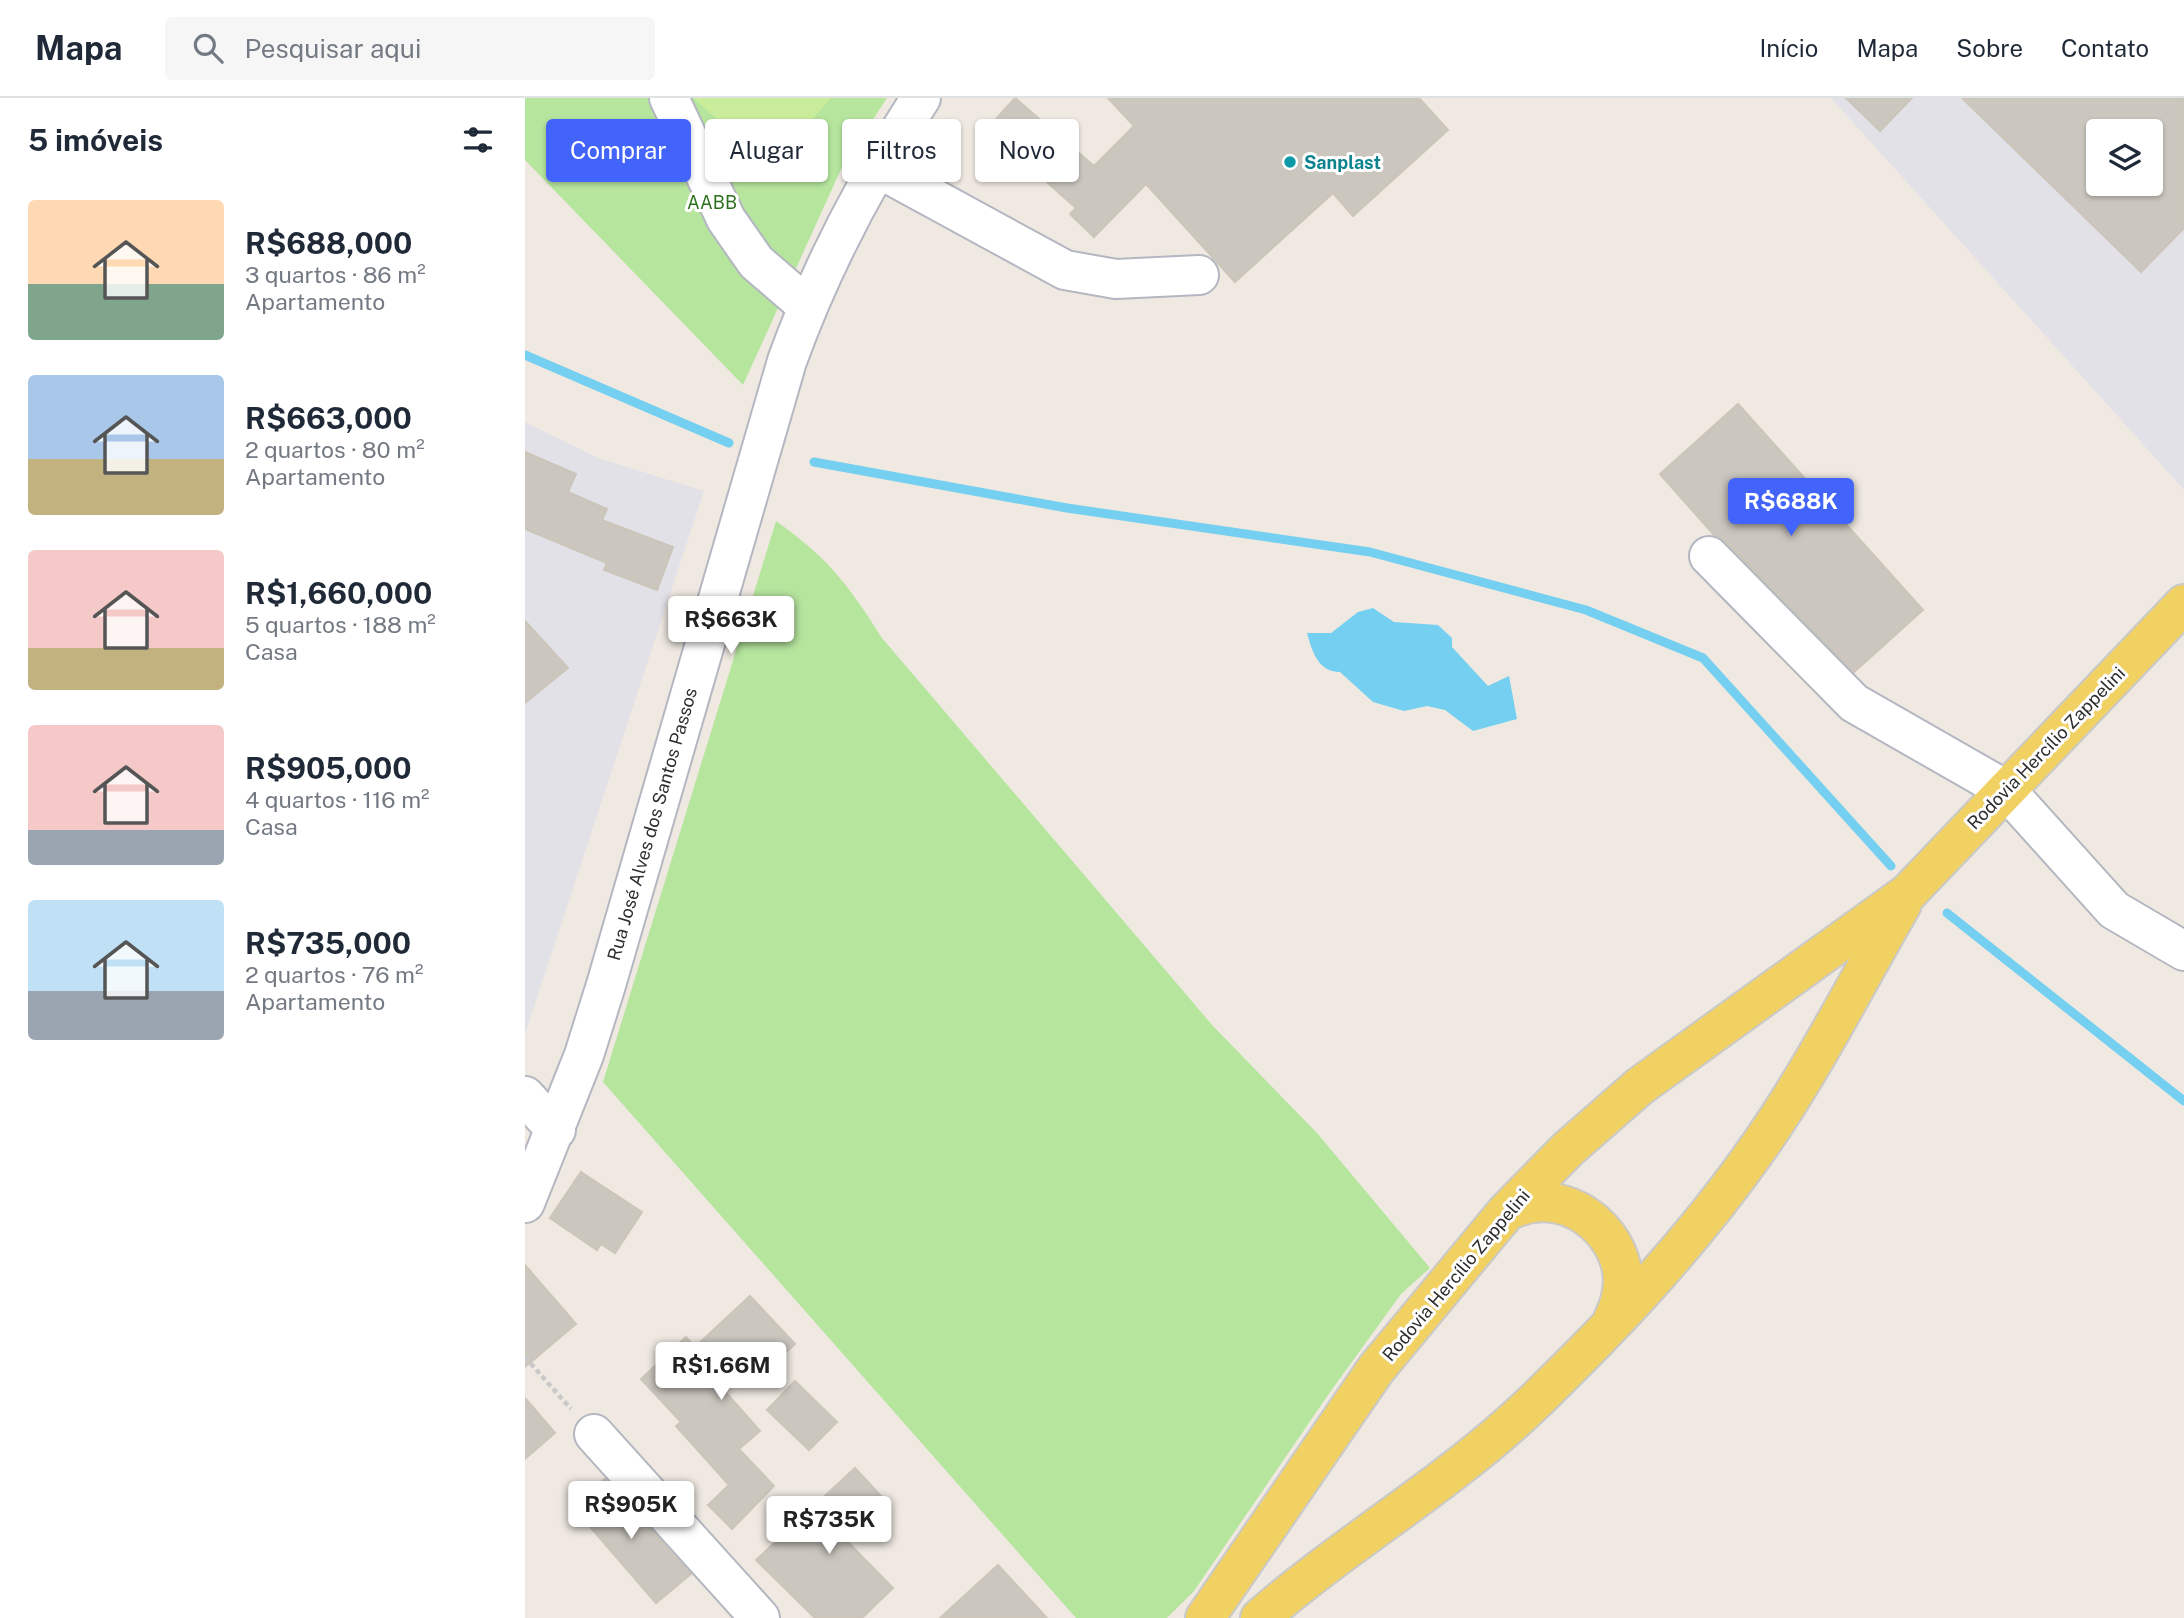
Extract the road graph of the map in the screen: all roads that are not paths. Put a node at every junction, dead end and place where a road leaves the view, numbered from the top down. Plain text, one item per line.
1 (669, 98) edge
2 (921, 98) edge
3 (907, 119) edge
4 (869, 182) edge
5 (904, 182) edge
6 (1199, 275) dead end
7 (807, 306) junction
8 (1709, 556) dead end
9 (2184, 604) edge
10 (2006, 790) junction
11 (1908, 893) junction
12 (2184, 951) edge
13 (525, 1097) edge
14 (556, 1129) junction
15 (525, 1203) edge
16 (1507, 1211) junction
17 (1612, 1322) junction
18 (594, 1434) road end
19 (760, 1618) edge
20 (1205, 1618) edge
21 (1260, 1618) edge

1 - 7 street
2 - 3 street, Rua José Alves dos Santos Passos
4 - 7 street, Rua José Alves dos Santos Passos
5 - 6 street
7 - 14 street, Rua José Alves dos Santos Passos
8 - 10 street
9 - 10 main road, Rodovia Hercílio Zappelini
10 - 11 main road, Rodovia Hercílio Zappelini
10 - 12 street
11 - 16 main road, Rodovia Hercílio Zappelini
11 - 17 main road, Rodovia Hercílio Zappelini
13 - 14 street
14 - 15 street, Rua José Alves dos Santos Passos
16 - 17 main road
16 - 20 main road, Rodovia Hercílio Zappelini
17 - 21 main road, Rodovia Hercílio Zappelini
18 - 19 street

